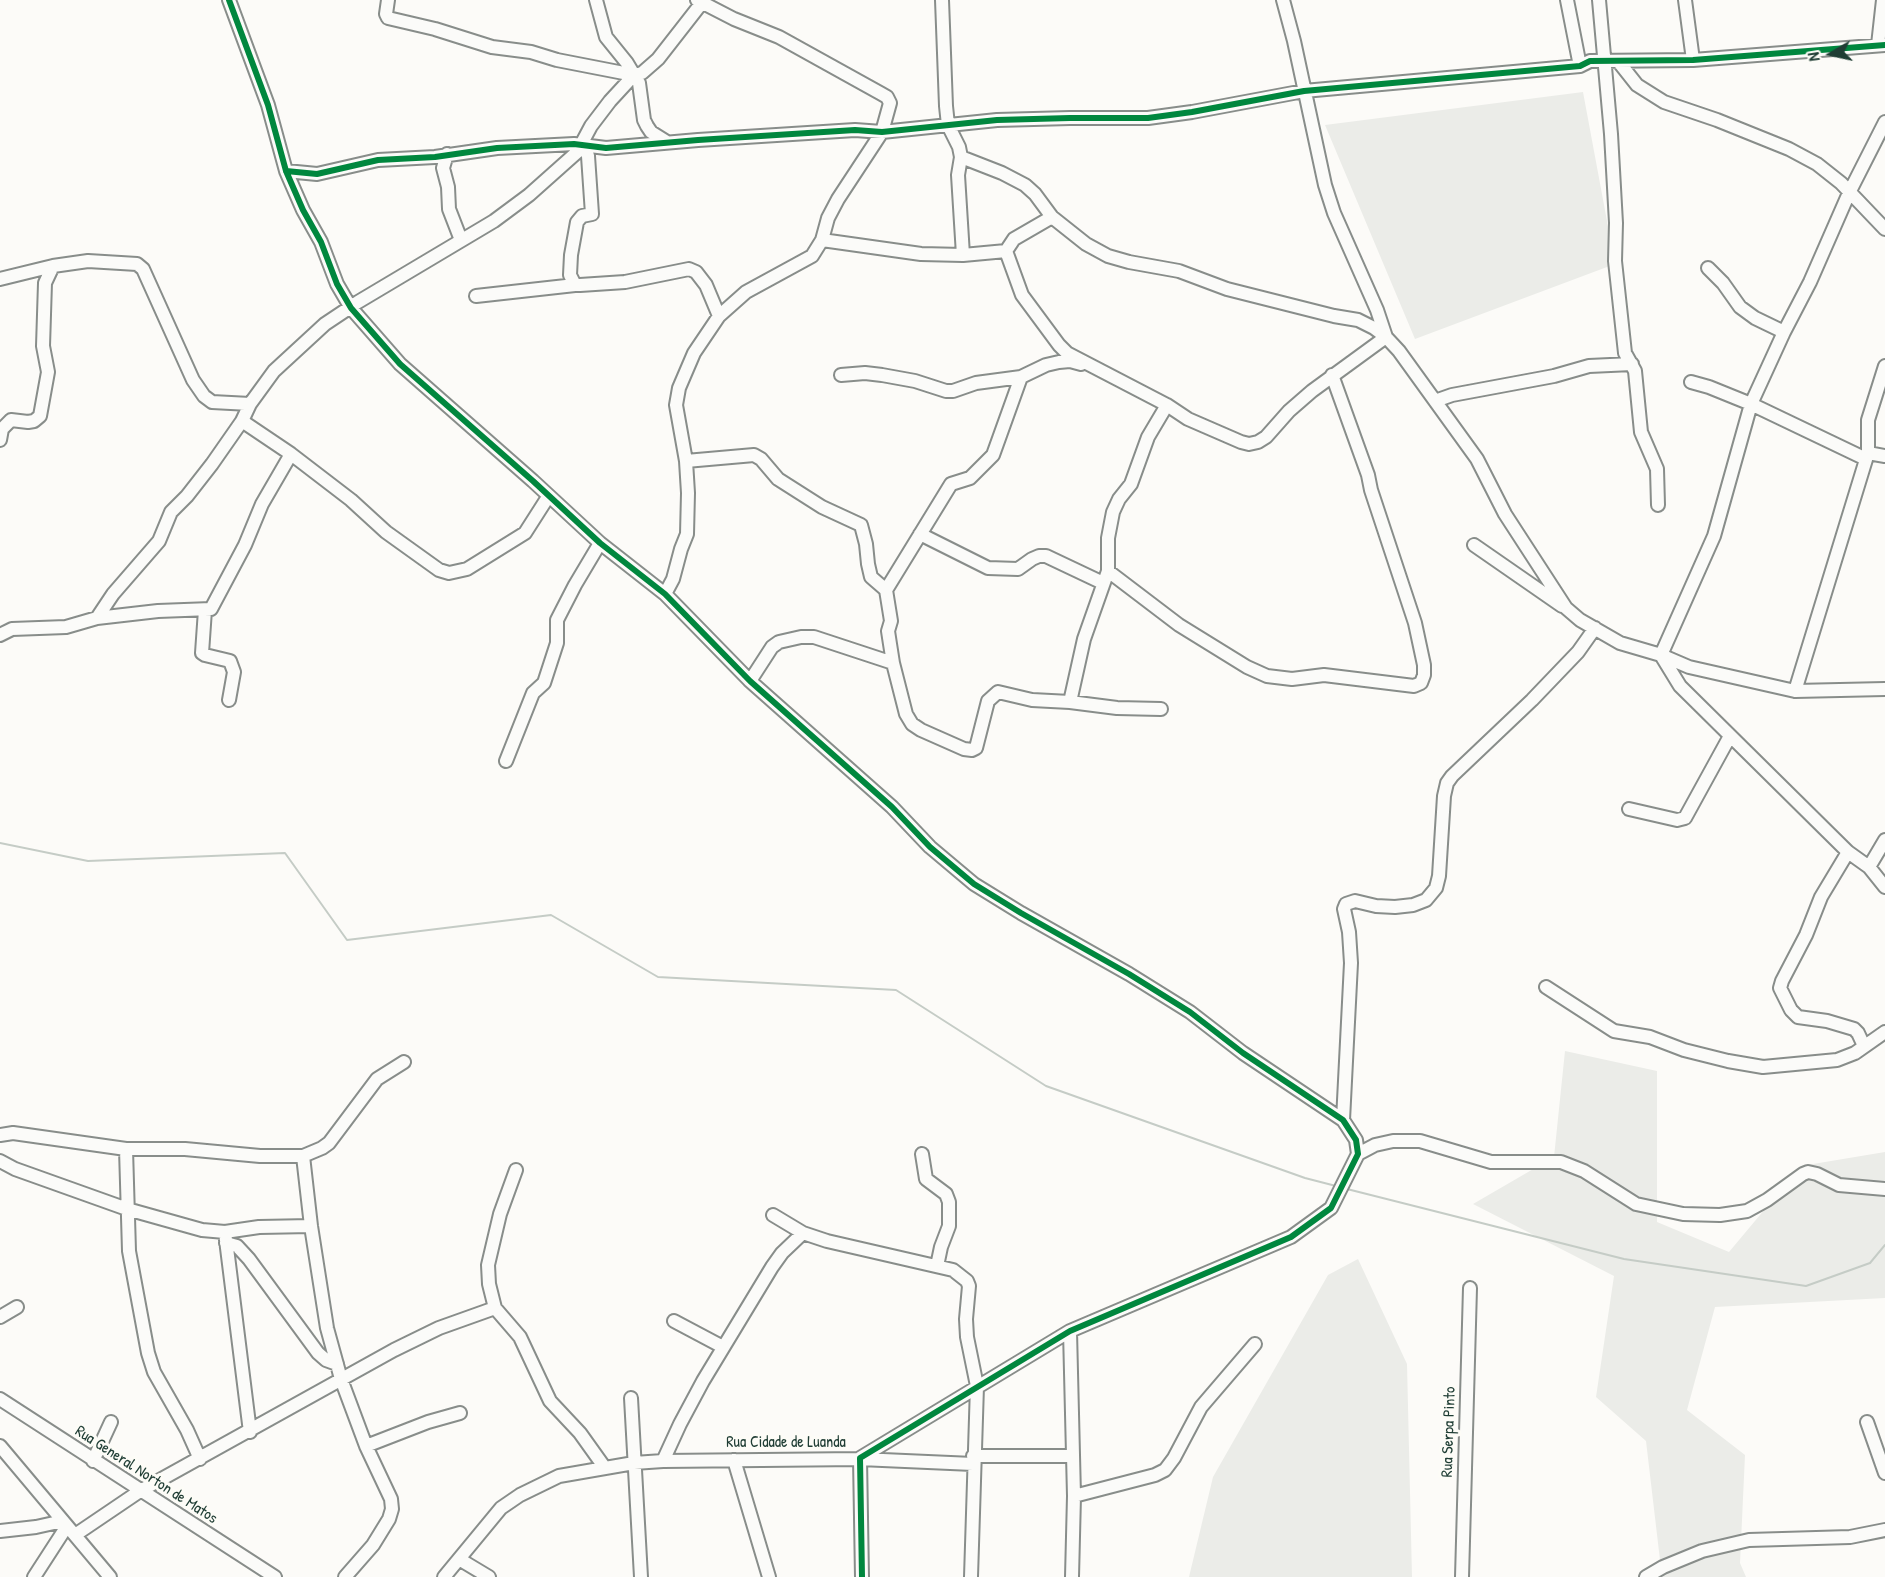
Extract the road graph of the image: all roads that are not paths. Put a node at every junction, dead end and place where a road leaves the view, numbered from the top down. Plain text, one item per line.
1 (229, 0) edge
2 (388, 0) edge
3 (596, 0) edge
4 (942, 0) edge
5 (1283, 0) edge
6 (1567, 0) edge
7 (1599, 0) edge
8 (1685, 0) edge
9 (1883, 0) edge
10 (701, 1) edge
11 (1881, 45) edge
12 (1693, 60) junction
13 (1605, 61) junction
14 (1618, 61) junction
15 (1580, 66) junction
16 (634, 75) junction
17 (1304, 91) junction
18 (1885, 122) edge
19 (948, 125) junction
20 (882, 132) junction
21 (667, 142) junction
22 (584, 147) junction
23 (447, 154) junction
24 (961, 157) junction
25 (286, 171) junction
26 (1849, 193) junction
27 (1052, 217) junction
28 (1885, 229) edge
29 (460, 240) junction
30 (822, 240) junction
31 (1006, 251) junction
32 (963, 255) junction
33 (53, 266) junction
34 (1708, 268) dead end
35 (0, 279) edge
36 (575, 285) junction
37 (476, 296) dead end
38 (351, 308) junction
39 (1377, 310) junction
40 (719, 316) junction
41 (1358, 320) junction
42 (1784, 332) junction
43 (1386, 337) junction
44 (1632, 364) junction
45 (1088, 365) junction
46 (1885, 366) edge
47 (841, 375) dead end
48 (1332, 375) junction
49 (1021, 377) junction
50 (1691, 382) dead end
51 (1882, 385) edge
52 (1435, 401) junction
53 (250, 404) junction
54 (1751, 404) junction
55 (1167, 405) junction
56 (242, 421) junction
57 (0, 440) edge
58 (291, 454) junction
59 (1867, 456) junction
60 (1885, 456) edge
61 (686, 462) junction
62 (548, 497) junction
63 (1658, 505) dead end
64 (920, 534) junction
65 (600, 543) junction
66 (1474, 545) dead end
67 (1106, 577) junction
68 (886, 590) junction
69 (665, 594) junction
70 (204, 610) junction
71 (97, 618) junction
72 (1580, 620) junction
73 (1595, 628) junction
74 (0, 635) edge
75 (1661, 655) junction
76 (893, 663) junction
77 (750, 681) junction
78 (1885, 689) edge
79 (1794, 691) junction
80 (229, 700) dead end
81 (1070, 702) junction
82 (1161, 709) dead end
83 (1730, 736) junction
84 (506, 761) dead end
85 (1629, 809) dead end
86 (1885, 840) edge
87 (1848, 852) junction
88 (1869, 867) junction
89 (1885, 887) edge
90 (1546, 987) dead end
91 (1885, 1032) edge
92 (1864, 1046) junction
93 (404, 1062) dead end
94 (1343, 1120) junction
95 (0, 1135) edge
96 (126, 1149) junction
97 (922, 1154) dead end
98 (1358, 1154) junction
99 (303, 1156) junction
100 (0, 1161) edge
101 (516, 1170) dead end
102 (1885, 1189) edge
103 (127, 1209) junction
104 (773, 1215) dead end
105 (311, 1226) junction
106 (803, 1233) junction
107 (226, 1238) junction
108 (937, 1266) junction
109 (1470, 1288) dead end
110 (16, 1307) dead end
111 (495, 1308) junction
112 (0, 1317) edge
113 (674, 1322) dead end
114 (1070, 1332) junction
115 (1255, 1344) dead end
116 (723, 1347) junction
117 (337, 1364) junction
118 (341, 1379) junction
119 (976, 1386) junction
120 (632, 1398) dead end
121 (0, 1399) edge
122 (460, 1413) dead end
123 (111, 1422) dead end
124 (1867, 1422) dead end
125 (250, 1432) junction
126 (0, 1446) edge
127 (366, 1446) junction
128 (1073, 1456) junction
129 (200, 1458) junction
130 (734, 1460) junction
131 (860, 1460) junction
132 (973, 1460) junction
133 (93, 1461) junction
134 (663, 1461) junction
135 (634, 1463) junction
136 (605, 1468) junction
137 (1885, 1473) edge
138 (140, 1491) junction
139 (1074, 1496) junction
140 (68, 1528) junction
141 (1885, 1530) edge
142 (0, 1531) edge
143 (459, 1559) junction
144 (34, 1577) edge
145 (110, 1577) edge
146 (275, 1577) edge
147 (345, 1577) edge
148 (444, 1577) edge
149 (489, 1577) edge
150 (641, 1577) edge
151 (770, 1577) edge
152 (861, 1577) edge
153 (971, 1577) edge
154 (1072, 1577) edge
155 (1462, 1577) edge
156 (1646, 1577) edge

1 - 25 street
2 - 16 street
3 - 16 street
4 - 19 street
5 - 17 street
6 - 15 street
7 - 13 street
8 - 12 street
9 - 11 street
10 - 16 street
10 - 20 street
11 - 12 street
12 - 14 street
13 - 14 street
13 - 15 street
13 - 44 street
14 - 26 street
15 - 17 street
16 - 21 street
16 - 22 street
17 - 19 street
17 - 39 street
18 - 26 street
19 - 20 street
19 - 24 street
20 - 21 street
20 - 30 street
21 - 22 street
22 - 23 street
22 - 29 street
22 - 36 street
23 - 25 street
23 - 29 street
24 - 27 street
24 - 32 street
25 - 38 street
26 - 28 street
26 - 42 street
27 - 31 street
27 - 41 street
29 - 38 street
30 - 32 street
30 - 40 street
31 - 32 street
31 - 45 street
33 - 35 street
33 - 53 street
33 - 57 street
34 - 42 street
36 - 37 street
36 - 40 street
38 - 53 street
38 - 62 street
39 - 41 street
39 - 43 street
40 - 61 street
41 - 43 street
42 - 54 street
43 - 48 street
43 - 52 street
44 - 52 street
44 - 63 street
45 - 49 street
45 - 55 street
46 - 51 street
47 - 49 street
48 - 55 street
48 - 67 street
49 - 64 street
50 - 54 street
51 - 59 street
52 - 72 street
53 - 56 street
54 - 59 street
54 - 75 street
55 - 67 street
56 - 58 street
56 - 71 street
58 - 62 street
58 - 70 street
59 - 60 street
59 - 79 street
61 - 68 street
61 - 69 street
62 - 65 street
64 - 67 street
64 - 68 street
65 - 69 street
65 - 84 street
66 - 72 street
67 - 81 street
68 - 76 street
69 - 77 street
70 - 71 street
70 - 80 street
71 - 74 street
72 - 73 street
73 - 75 street
73 - 94 street
75 - 79 street
75 - 83 street
76 - 77 street
76 - 81 street
77 - 94 street
78 - 79 street
81 - 82 street
83 - 85 street
83 - 87 street
86 - 88 street
87 - 88 street
87 - 92 street
88 - 89 street
90 - 92 street
91 - 92 street
93 - 99 street
94 - 98 street
95 - 96 street
96 - 99 street
96 - 103 street
97 - 108 street
98 - 102 street
98 - 114 street
99 - 105 street
100 - 103 street
101 - 111 street
103 - 107 street
103 - 129 street
104 - 106 street
105 - 107 street
105 - 117 street
106 - 108 street
106 - 116 street
107 - 117 street
107 - 125 street
108 - 119 street
109 - 155 street, Rua Serpa Pinto
110 - 112 street
111 - 118 street
111 - 136 street
113 - 116 street
114 - 119 street
114 - 128 street
115 - 139 street
116 - 134 street
117 - 118 street
118 - 125 street
118 - 127 street
119 - 131 street
119 - 132 street
120 - 135 street
121 - 133 street, Rua General Norton de Matos
122 - 127 street
123 - 133 street
124 - 137 street
125 - 129 street
126 - 140 street
127 - 147 street
128 - 132 street, Rua Cidade de Luanda
128 - 139 street
129 - 138 street
130 - 131 street, Rua Cidade de Luanda
130 - 134 street, Rua Cidade de Luanda
130 - 151 street
131 - 132 street, Rua Cidade de Luanda
131 - 152 street
132 - 153 street
133 - 138 street, Rua General Norton de Matos
134 - 135 street, Rua Cidade de Luanda
135 - 136 street, Rua Cidade de Luanda
135 - 150 street
136 - 143 street, Rua Cidade de Luanda
138 - 140 street
138 - 146 street, Rua General Norton de Matos
139 - 154 street
140 - 142 street
140 - 144 street
140 - 145 street
141 - 156 street
143 - 148 street, Rua Cidade de Luanda
143 - 149 street

